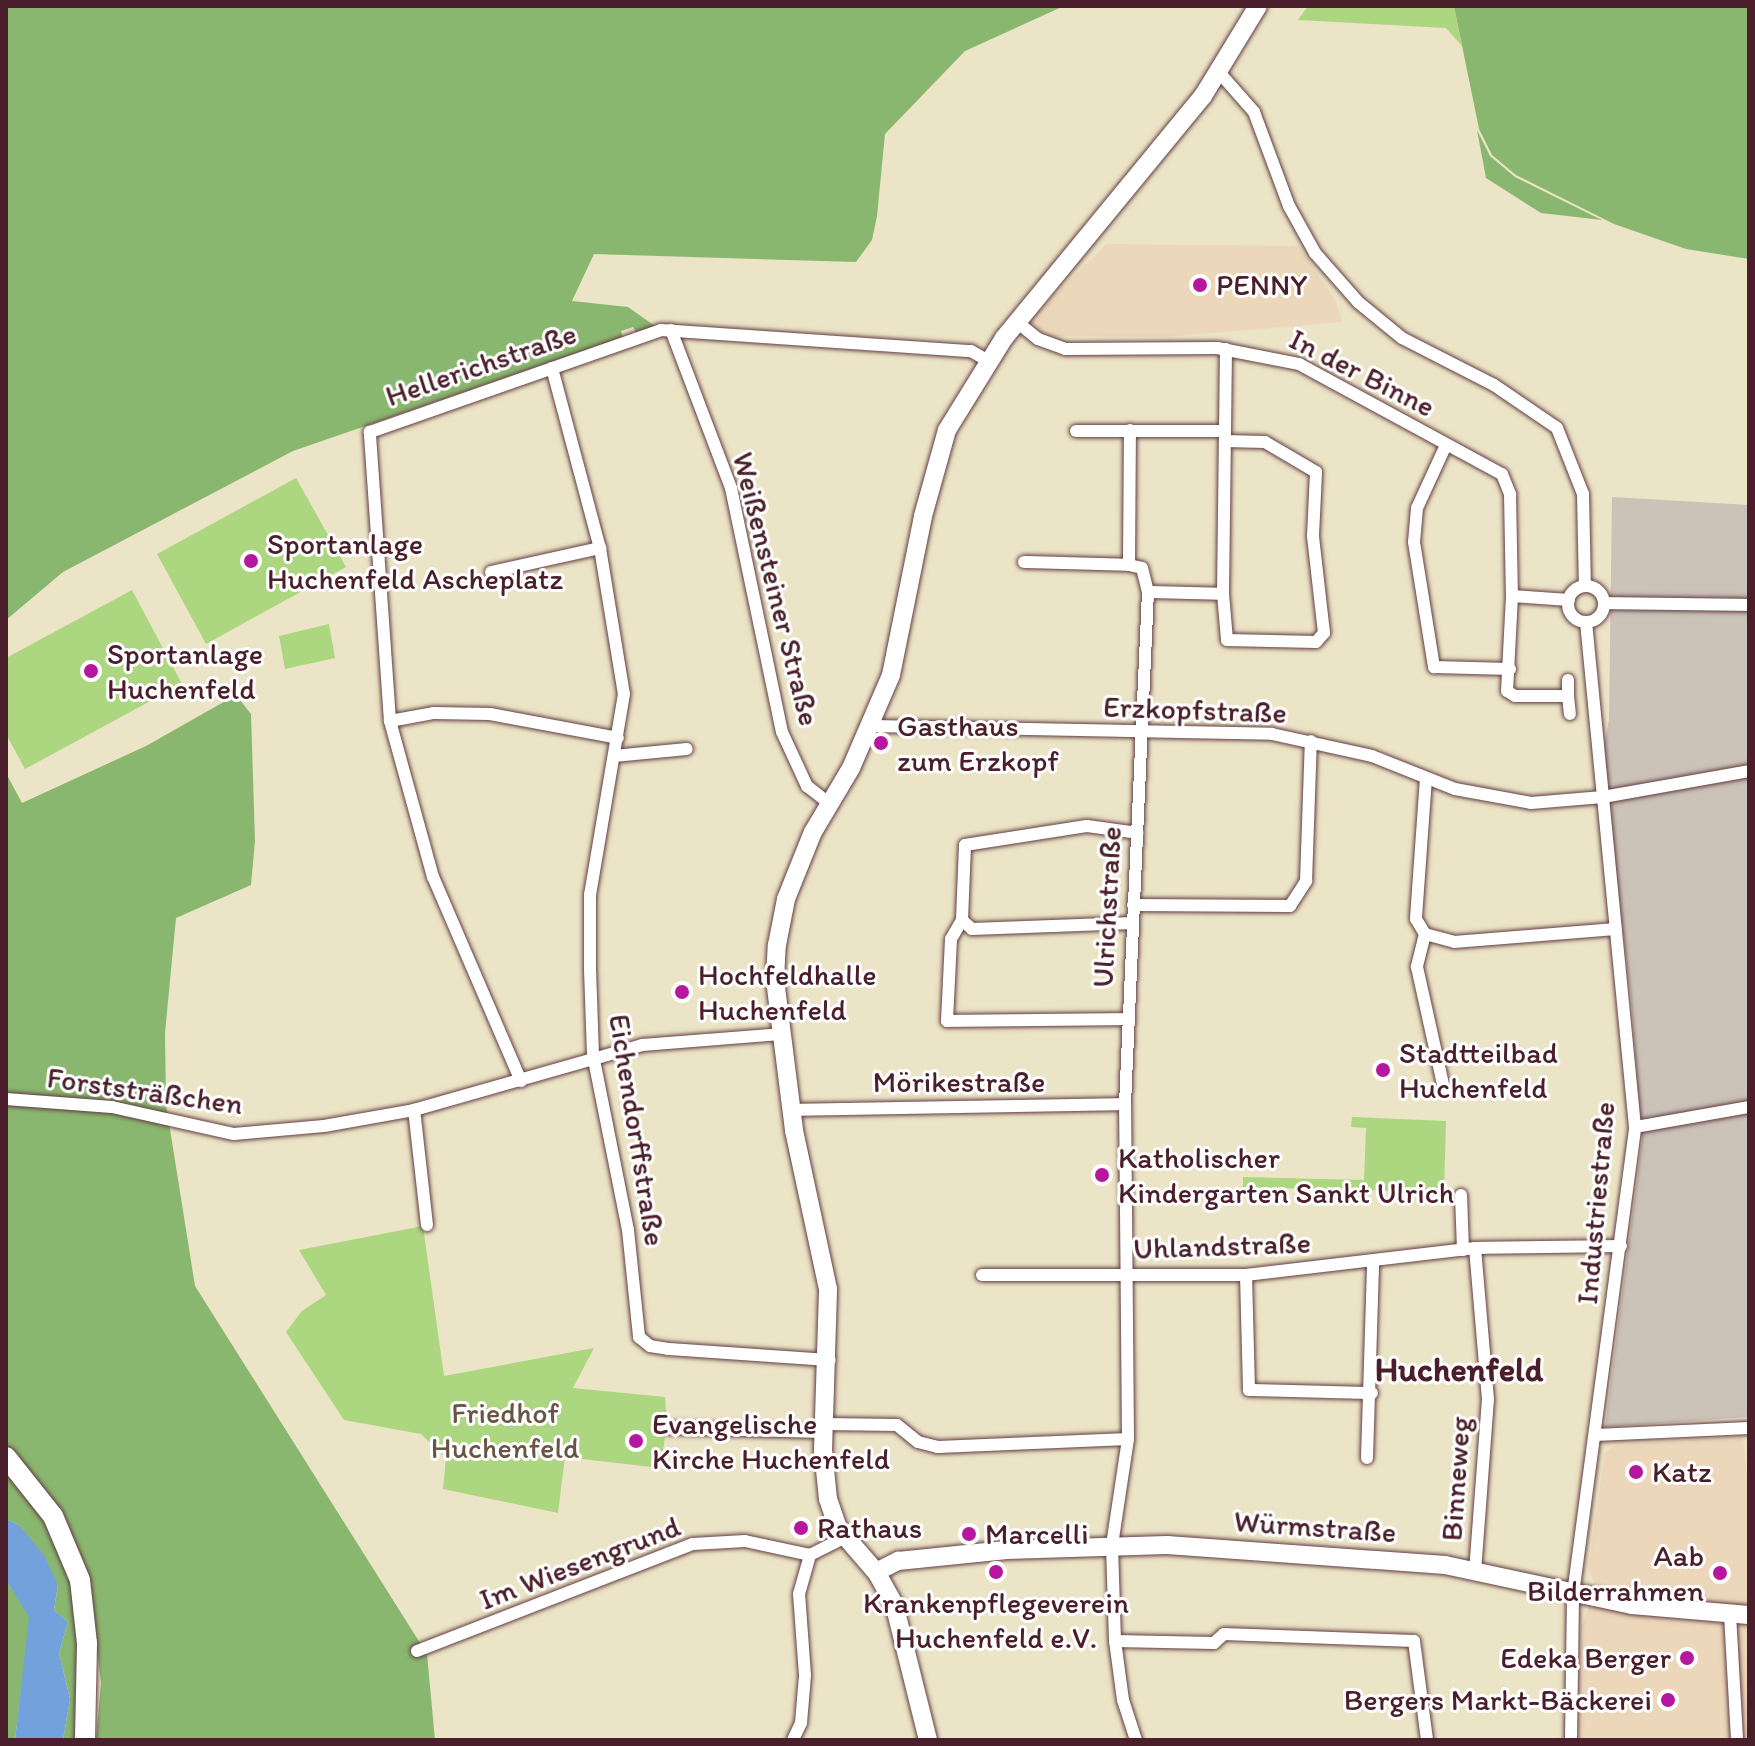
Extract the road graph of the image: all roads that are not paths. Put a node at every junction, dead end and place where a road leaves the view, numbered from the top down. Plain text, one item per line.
1 (1258, 6) edge
2 (1218, 71) junction
3 (1017, 322) junction
4 (671, 330) junction
5 (1226, 349) junction
6 (988, 361) junction
7 (552, 368) junction
8 (1130, 430) junction
9 (1076, 431) dead end
10 (1225, 436) junction
11 (1446, 445) junction
12 (600, 548) junction
13 (1024, 562) dead end
14 (1129, 565) junction
15 (491, 572) dead end
16 (1585, 586) junction
17 (1148, 592) junction
18 (1223, 594) junction
19 (1512, 596) junction
20 (1569, 600) junction
21 (1604, 603) junction
22 (1749, 605) edge
23 (1586, 622) junction
24 (1510, 669) junction
25 (1568, 680) dead end
26 (1568, 696) junction
27 (1570, 714) dead end
28 (390, 721) junction
29 (872, 726) junction
30 (1139, 734) junction
31 (618, 738) junction
32 (1311, 741) junction
33 (687, 749) dead end
34 (614, 756) junction
35 (1749, 771) edge
36 (1426, 778) junction
37 (1603, 797) junction
38 (830, 804) junction
39 (1138, 833) junction
40 (1133, 905) junction
41 (962, 920) junction
42 (1133, 923) junction
43 (1615, 929) junction
44 (1425, 934) junction
45 (1128, 1019) junction
46 (781, 1034) junction
47 (593, 1055) junction
48 (521, 1081) junction
49 (1444, 1089) dead end
50 (6, 1099) edge
51 (1125, 1104) junction
52 (1749, 1107) edge
53 (414, 1110) junction
54 (792, 1110) junction
55 (1635, 1127) junction
56 (1461, 1195) dead end
57 (427, 1225) dead end
58 (1621, 1246) junction
59 (1469, 1249) junction
60 (1373, 1264) junction
61 (982, 1275) dead end
62 (1246, 1275) junction
63 (1128, 1276) junction
64 (830, 1360) junction
65 (1372, 1393) junction
66 (667, 1428) dead end
67 (824, 1428) junction
68 (1749, 1428) edge
69 (1596, 1435) junction
70 (1128, 1439) junction
71 (6, 1457) edge
72 (1367, 1458) dead end
73 (845, 1537) junction
74 (1112, 1545) junction
75 (810, 1555) junction
76 (1475, 1570) junction
77 (876, 1572) junction
78 (1573, 1594) junction
79 (1730, 1614) junction
80 (1749, 1615) edge
81 (1115, 1641) junction
82 (417, 1651) dead end
83 (85, 1740) edge
84 (793, 1740) edge
85 (928, 1740) edge
86 (1136, 1740) edge
87 (1427, 1740) edge
88 (1571, 1740) edge
89 (1737, 1740) edge

1 - 2 main road
2 - 3 main road
2 - 16 street
3 - 5 street, In der Binne
3 - 6 main road
4 - 6 street, Hellerichstraße
4 - 7 street, Hellerichstraße
4 - 38 street, Weißensteiner Straße
5 - 10 street
5 - 11 street, In der Binne
6 - 29 main road
7 - 12 street, Eichendorffstraße
7 - 28 street, Hellerichstraße
8 - 9 street
8 - 10 street
8 - 14 street
10 - 18 street
10 - 18 street
11 - 19 street, In der Binne
11 - 24 street
12 - 15 street
12 - 31 street, Eichendorffstraße
13 - 14 street
14 - 17 street
16 - 20 street
16 - 21 street
17 - 18 street
17 - 30 street, Ulrichstraße
19 - 20 street
19 - 24 street
20 - 23 street
21 - 22 street
21 - 23 street
23 - 37 street, Industriestraße
24 - 26 street
25 - 26 street
26 - 27 street
28 - 31 street
28 - 48 street, Hellerichstraße
29 - 30 street, Erzkopfstraße
29 - 38 main road
30 - 32 street, Erzkopfstraße
30 - 39 street, Ulrichstraße
31 - 34 street, Eichendorffstraße
32 - 36 street, Erzkopfstraße
32 - 40 street
33 - 34 street
34 - 47 street, Eichendorffstraße
35 - 37 street, Erzkopfstraße
36 - 37 street, Erzkopfstraße
36 - 44 street
37 - 43 street, Industriestraße
38 - 46 main road
39 - 40 street, Ulrichstraße
39 - 41 street
40 - 42 street, Ulrichstraße
41 - 42 street
41 - 45 street
42 - 45 street, Ulrichstraße
43 - 44 street
43 - 55 street, Industriestraße
44 - 49 street
45 - 51 street, Ulrichstraße
46 - 47 street, Forststräßchen
46 - 54 main road
47 - 48 street, Forststräßchen
47 - 64 street, Eichendorffstraße
48 - 53 street, Forststräßchen
50 - 53 street, Forststräßchen
51 - 54 street, Mörikestraße
51 - 63 street, Ulrichstraße
52 - 55 street
53 - 57 street
54 - 64 main road
55 - 58 street, Industriestraße
56 - 59 street
58 - 59 street, Uhlandstraße
58 - 69 street, Industriestraße
59 - 60 street, Uhlandstraße
59 - 76 street, Binneweg
60 - 62 street, Uhlandstraße
60 - 65 street
61 - 63 street, Uhlandstraße
62 - 63 street, Uhlandstraße
62 - 65 street
63 - 70 street, Ulrichstraße
64 - 67 main road
65 - 72 street
66 - 67 street
67 - 70 street
67 - 73 main road
68 - 69 street
69 - 78 street, Industriestraße
70 - 74 street, Ulrichstraße
71 - 83 main road
73 - 75 street
73 - 77 main road
74 - 76 main road, Würmstraße
74 - 77 main road, Würmstraße
74 - 81 street, Ulrichstraße
75 - 82 street, Im Wiesengrund
75 - 84 street
76 - 78 main road, Würmstraße
77 - 85 main road
78 - 79 main road, Würmstraße
78 - 88 street, Industriestraße
79 - 80 main road, Würmstraße
79 - 89 street
81 - 86 street, Ulrichstraße
81 - 87 street

